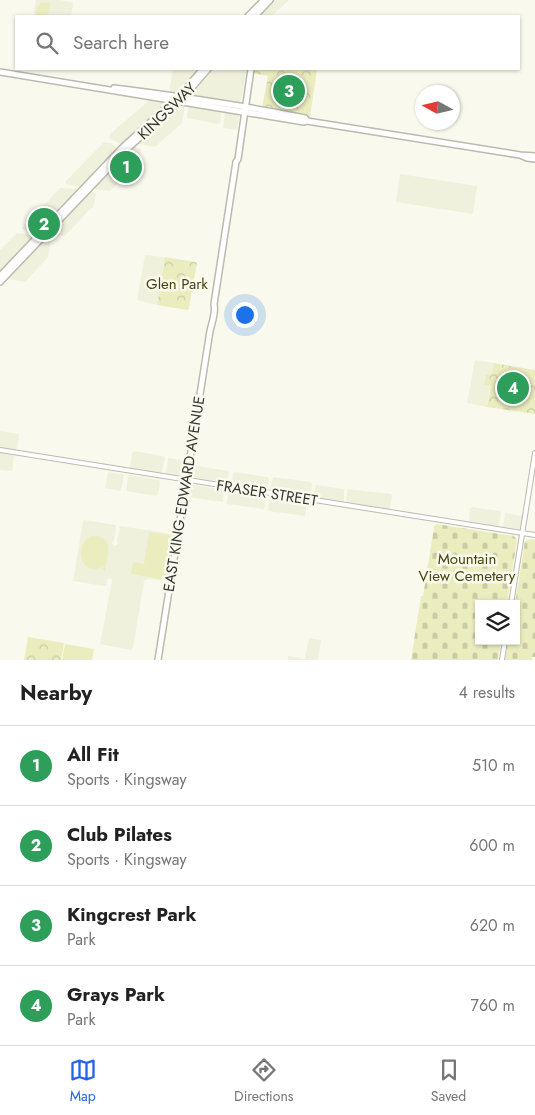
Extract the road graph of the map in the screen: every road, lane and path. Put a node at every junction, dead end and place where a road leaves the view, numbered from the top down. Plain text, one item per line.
1 (270, 0) edge
2 (259, 11) edge
3 (202, 70) edge
4 (207, 70) edge
5 (250, 70) edge
6 (0, 71) edge
7 (179, 99) junction
8 (243, 109) junction
9 (520, 155) junction
10 (535, 156) edge
11 (535, 159) edge
12 (0, 276) edge
13 (0, 282) edge
14 (0, 450) edge
15 (535, 453) edge
16 (186, 480) junction
17 (523, 533) junction
18 (535, 535) edge
19 (512, 600) edge
20 (504, 645) edge
21 (158, 660) edge
22 (502, 660) edge

1 - 2 main road
3 - 7 main road, KINGSWAY
4 - 7 main road, KINGSWAY
5 - 8 main road, EAST KING EDWARD AVENUE
6 - 7 main road
7 - 8 main road
7 - 12 main road, KINGSWAY
7 - 13 main road, KINGSWAY
8 - 9 main road
8 - 16 main road, EAST KING EDWARD AVENUE
9 - 10 main road
9 - 11 main road
14 - 16 street, FRASER STREET
15 - 17 street
16 - 17 street, FRASER STREET
16 - 21 main road, EAST KING EDWARD AVENUE
17 - 18 street, FRASER STREET
17 - 19 street
20 - 22 street

